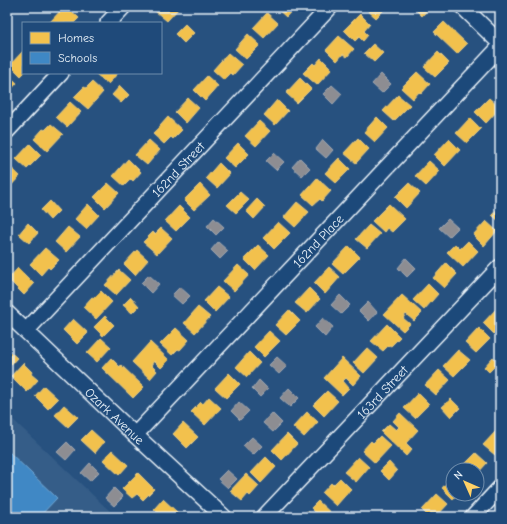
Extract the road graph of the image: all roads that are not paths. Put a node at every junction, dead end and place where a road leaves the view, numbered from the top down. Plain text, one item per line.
1 (123, 7) edge
2 (330, 7) edge
3 (463, 7) edge
4 (109, 22) edge
5 (500, 43) edge
6 (500, 47) edge
7 (60, 74) edge
8 (7, 131) edge
9 (500, 267) edge
10 (7, 313) edge
11 (26, 331) junction
12 (135, 435) junction
13 (500, 488) edge
14 (224, 517) edge
15 (264, 517) edge
16 (473, 517) edge

1 - 4 street
2 - 11 street, 162nd Street
3 - 5 street
6 - 12 street, 162nd Place
7 - 8 street
9 - 15 street, 163rd Street
10 - 11 street, Ozark Avenue
11 - 12 street, Ozark Avenue
12 - 14 street, Ozark Avenue
13 - 16 street

